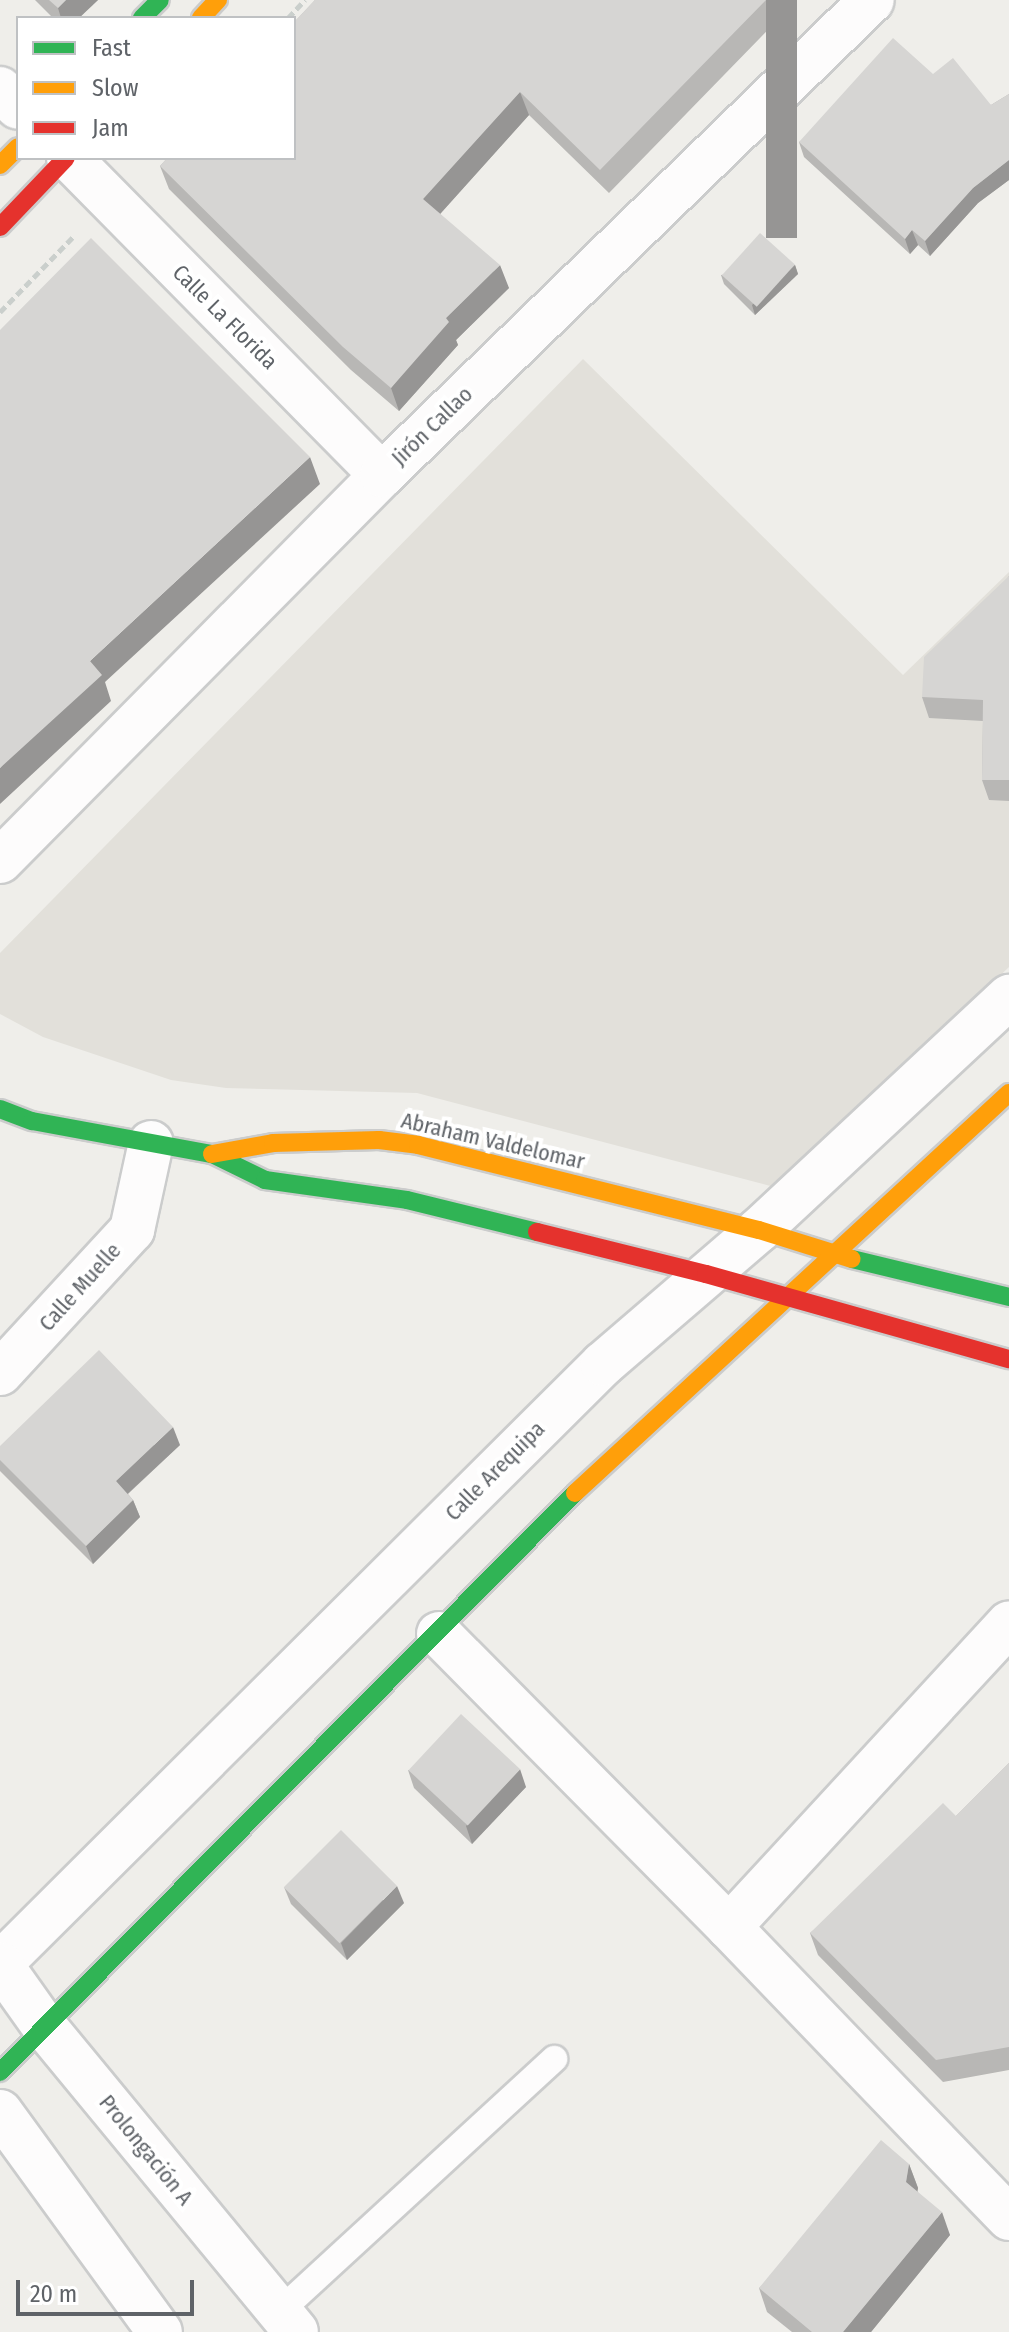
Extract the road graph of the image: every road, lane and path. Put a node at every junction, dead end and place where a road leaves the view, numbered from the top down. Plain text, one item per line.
1 (160, 0) edge
2 (218, 0) edge
3 (305, 0) edge
4 (872, 0) edge
5 (144, 16) edge
6 (203, 16) edge
7 (290, 16) edge
8 (0, 89) edge
9 (16, 105) edge
10 (16, 149) edge
11 (66, 160) edge
12 (70, 160) edge
13 (0, 165) edge
14 (0, 227) edge
15 (382, 475) junction
16 (0, 861) edge
17 (1009, 997) edge
18 (1009, 1093) edge
19 (0, 1109) edge
20 (151, 1143) junction
21 (212, 1154) junction
22 (759, 1230) junction
23 (835, 1255) junction
24 (706, 1274) junction
25 (788, 1297) junction
26 (1009, 1297) edge
27 (1009, 1359) edge
28 (0, 1373) edge
29 (1009, 1624) edge
30 (439, 1634) junction
31 (729, 1927) junction
32 (0, 1964) edge
33 (44, 2026) junction
34 (554, 2059) dead end
35 (0, 2072) edge
36 (0, 2112) edge
37 (1009, 2218) edge
38 (287, 2322) edge
39 (160, 2332) edge

1 - 5 street
2 - 6 street
3 - 7 path
4 - 15 street, Jirón Callao
8 - 9 street
10 - 13 street
11 - 14 street
12 - 15 street, Calle La Florida
15 - 16 street, Jirón Callao
17 - 22 street, Calle Arequipa
18 - 23 street
19 - 20 street, Abraham Valdelomar
20 - 21 street, Abraham Valdelomar
20 - 28 street, Calle Muelle
21 - 22 street, Abraham Valdelomar
21 - 24 street, Abraham Valdelomar
22 - 23 street, Abraham Valdelomar
22 - 24 street, Calle Arequipa
23 - 25 street
23 - 26 street, Abraham Valdelomar
24 - 25 street, Abraham Valdelomar
24 - 32 street, Calle Arequipa
25 - 27 street, Abraham Valdelomar
25 - 30 street
29 - 31 street
30 - 31 street
30 - 33 street
31 - 37 street
32 - 33 street, Prolongación A
33 - 35 street
33 - 38 street, Prolongación A
34 - 38 lane
36 - 39 street

